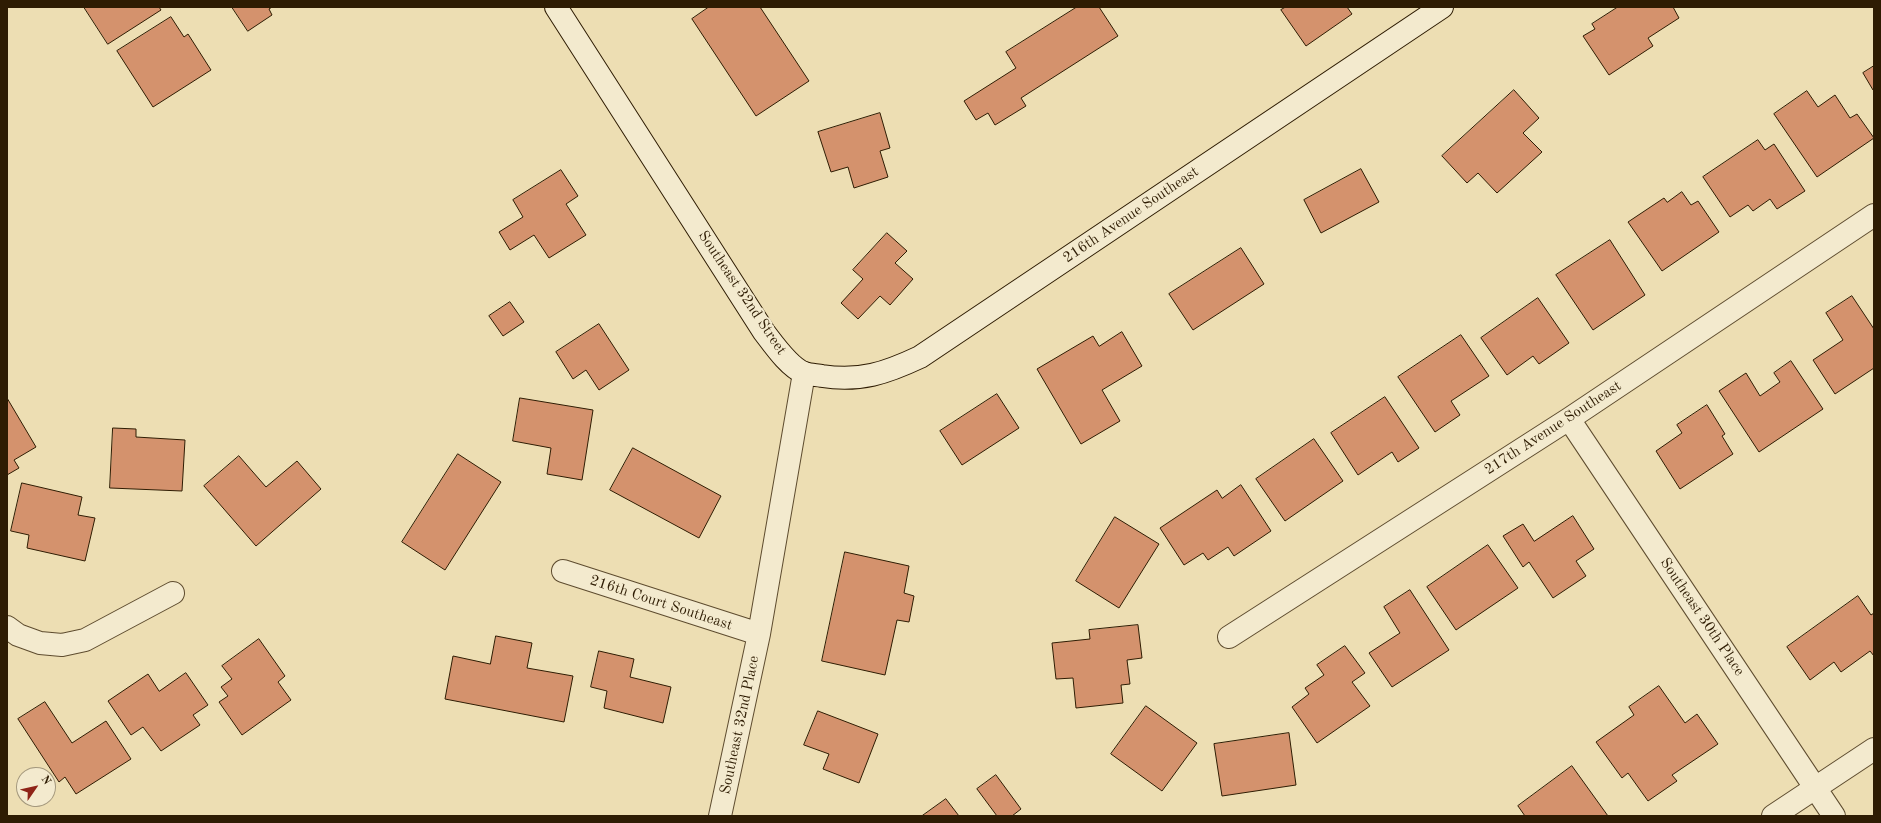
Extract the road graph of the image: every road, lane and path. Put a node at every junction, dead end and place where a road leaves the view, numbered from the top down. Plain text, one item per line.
1 (556, 7) edge
2 (1442, 7) edge
3 (1874, 215) edge
4 (804, 373) junction
5 (1569, 419) junction
6 (563, 572) dead end
7 (173, 593) dead end
8 (7, 627) edge
9 (759, 634) junction
10 (1229, 637) dead end
11 (1874, 749) edge
12 (1816, 788) junction
13 (720, 816) edge
14 (1773, 816) edge
15 (1834, 816) edge

1 - 4 street, Southeast 32nd Street
2 - 4 street, 216th Avenue Southeast
3 - 5 street, 217th Avenue Southeast
4 - 9 street
5 - 10 street, 217th Avenue Southeast
5 - 12 street, Southeast 30th Place
6 - 9 street, 216th Court Southeast
7 - 8 street
9 - 13 street, Southeast 32nd Place
11 - 12 street
12 - 14 street
12 - 15 street, Southeast 30th Place

